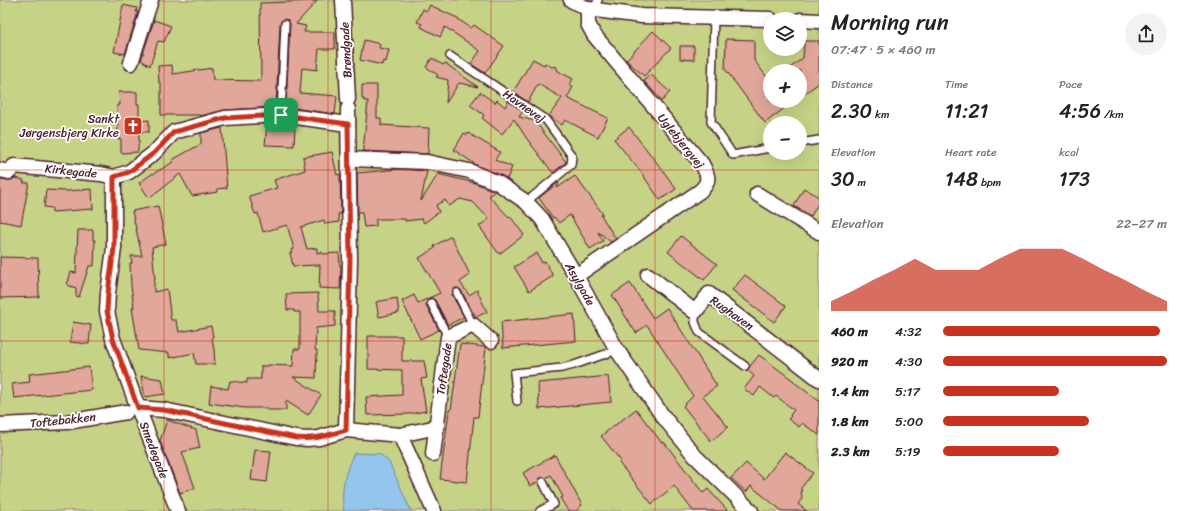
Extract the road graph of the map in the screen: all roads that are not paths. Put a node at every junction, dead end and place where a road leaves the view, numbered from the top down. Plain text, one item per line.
1 (151, 0) edge
2 (343, 0) edge
3 (571, 0) edge
4 (593, 6) edge
5 (714, 18) junction
6 (763, 20) edge
7 (807, 20) edge
8 (819, 21) edge
9 (285, 24) dead end
10 (450, 56) dead end
11 (131, 63) dead end
12 (281, 115) junction
13 (348, 124) junction
14 (819, 140) edge
15 (807, 142) edge
16 (763, 149) edge
17 (349, 159) junction
18 (0, 170) edge
19 (114, 177) junction
20 (757, 194) dead end
21 (526, 202) junction
22 (819, 232) edge
23 (576, 276) junction
24 (648, 276) dead end
25 (457, 293) dead end
26 (431, 303) dead end
27 (695, 312) junction
28 (473, 325) junction
29 (448, 337) junction
30 (491, 341) dead end
31 (617, 350) junction
32 (744, 366) dead end
33 (819, 379) edge
34 (517, 401) dead end
35 (132, 410) junction
36 (0, 425) edge
37 (437, 427) junction
38 (346, 430) junction
39 (400, 435) junction
40 (433, 454) dead end
41 (543, 482) dead end
42 (178, 511) edge
43 (434, 511) edge
44 (540, 511) edge
45 (751, 511) edge

1 - 11 street
2 - 13 street, Brøndgade
3 - 4 street
4 - 5 street
4 - 23 street, Uglebjergvej
5 - 6 street
5 - 16 lane
7 - 8 street
9 - 12 lane
10 - 21 lane, Havnevej
12 - 13 street, Kirkegade
12 - 19 street, Kirkegade
13 - 17 street, Brøndgade
14 - 15 lane
17 - 21 street, Asylgade
17 - 38 street, Brøndgade
18 - 19 street, Kirkegade
19 - 35 street, Smedegade
20 - 22 street
21 - 23 street, Asylgade
23 - 31 street, Asylgade
24 - 27 street, Rughaven
25 - 28 lane
26 - 29 lane
27 - 32 lane
27 - 33 street, Rughaven
28 - 29 street, Toftegade
28 - 30 street
29 - 37 street, Toftegade
31 - 34 lane
31 - 45 street, Asylgade
35 - 36 street, Toftebakken
35 - 38 street
35 - 42 street, Smedegade
37 - 39 street
37 - 40 street, Toftegade
38 - 39 street
39 - 43 street
41 - 44 lane

